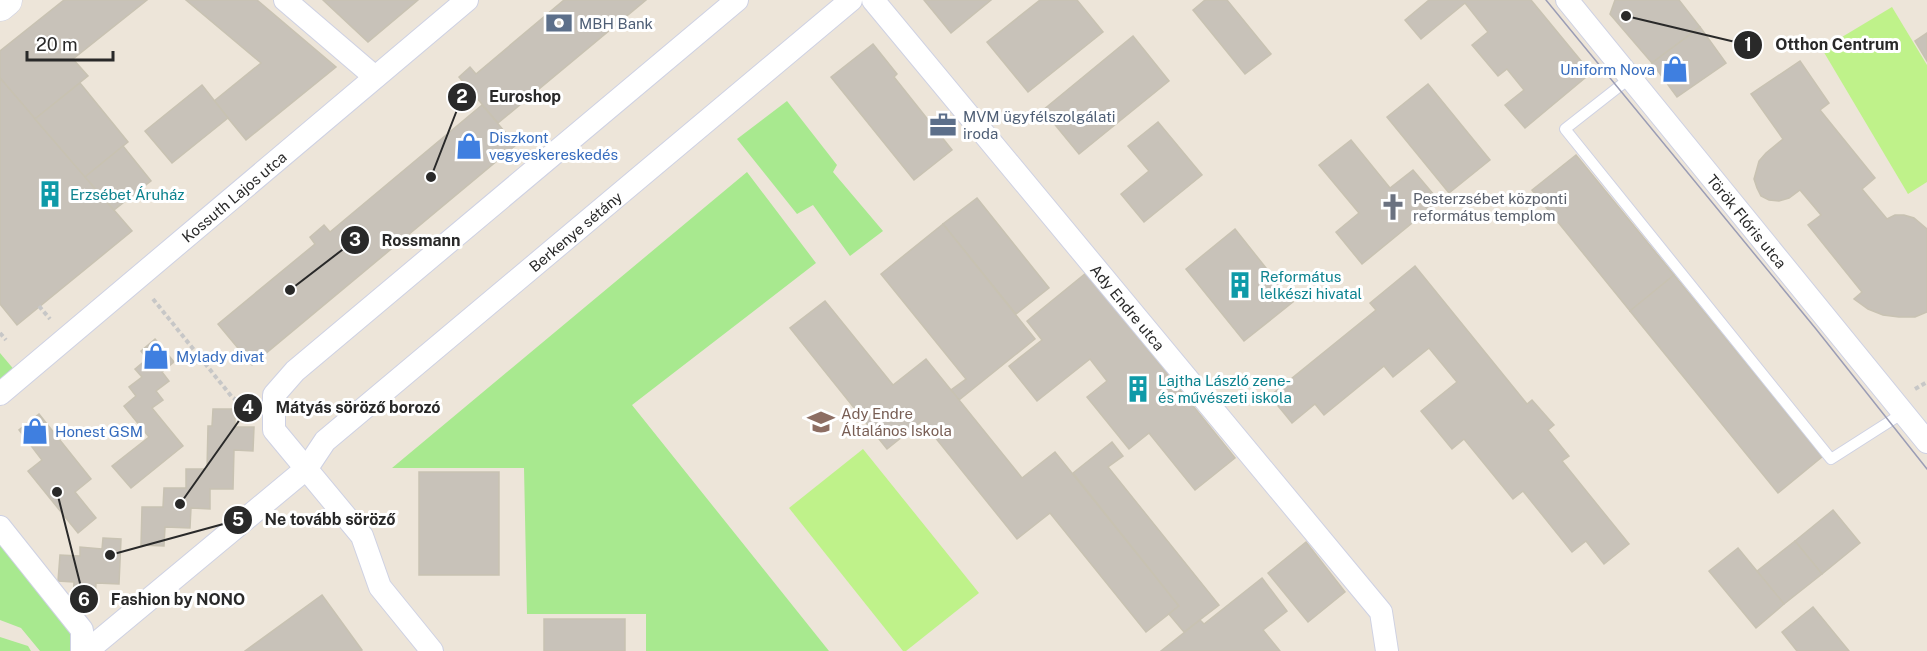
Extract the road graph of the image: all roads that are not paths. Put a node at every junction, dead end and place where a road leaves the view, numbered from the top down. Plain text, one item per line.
1 (6, 0) edge
2 (285, 0) edge
3 (467, 0) edge
4 (737, 0) edge
5 (850, 0) edge
6 (873, 0) edge
7 (1567, 0) edge
8 (0, 4) edge
9 (375, 77) junction
10 (1630, 78) junction
11 (0, 394) edge
12 (1903, 413) junction
13 (1927, 442) edge
14 (307, 468) junction
15 (0, 527) edge
16 (82, 651) edge
17 (87, 651) edge
18 (432, 651) edge
19 (1387, 651) edge

1 - 8 street
2 - 9 street
3 - 9 street, Kossuth Lajos utca
4 - 14 street
5 - 14 street, Berkenye sétány
6 - 19 street, Ady Endre utca
7 - 10 street, Török Flóris utca
9 - 11 street, Kossuth Lajos utca
10 - 12 street, Török Flóris utca
10 - 12 lane
12 - 13 street, Török Flóris utca
14 - 17 street, Berkenye sétány
14 - 18 street
15 - 16 street

